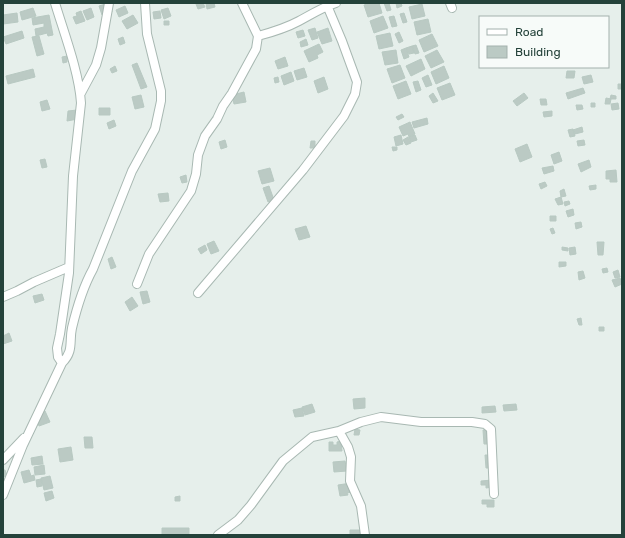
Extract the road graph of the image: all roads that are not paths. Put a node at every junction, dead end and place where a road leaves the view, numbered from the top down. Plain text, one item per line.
1 (56, 3) edge
2 (109, 3) edge
3 (145, 3) edge
4 (242, 3) edge
5 (336, 3) edge
6 (326, 4) edge
7 (258, 36) junction
8 (80, 93) junction
9 (69, 267) junction
10 (137, 284) dead end
11 (198, 293) dead end
12 (3, 297) edge
13 (62, 363) junction
14 (30, 431) junction
15 (339, 431) junction
16 (3, 460) edge
17 (494, 494) dead end
18 (3, 495) edge
19 (218, 535) edge
20 (365, 535) edge

1 - 8 street
2 - 8 street
3 - 13 street
4 - 7 street
5 - 6 street
6 - 7 street
6 - 11 street
7 - 10 street
8 - 9 street
9 - 12 street
9 - 13 street
13 - 14 street
14 - 16 street
14 - 18 street
15 - 17 street
15 - 19 street
15 - 20 street

